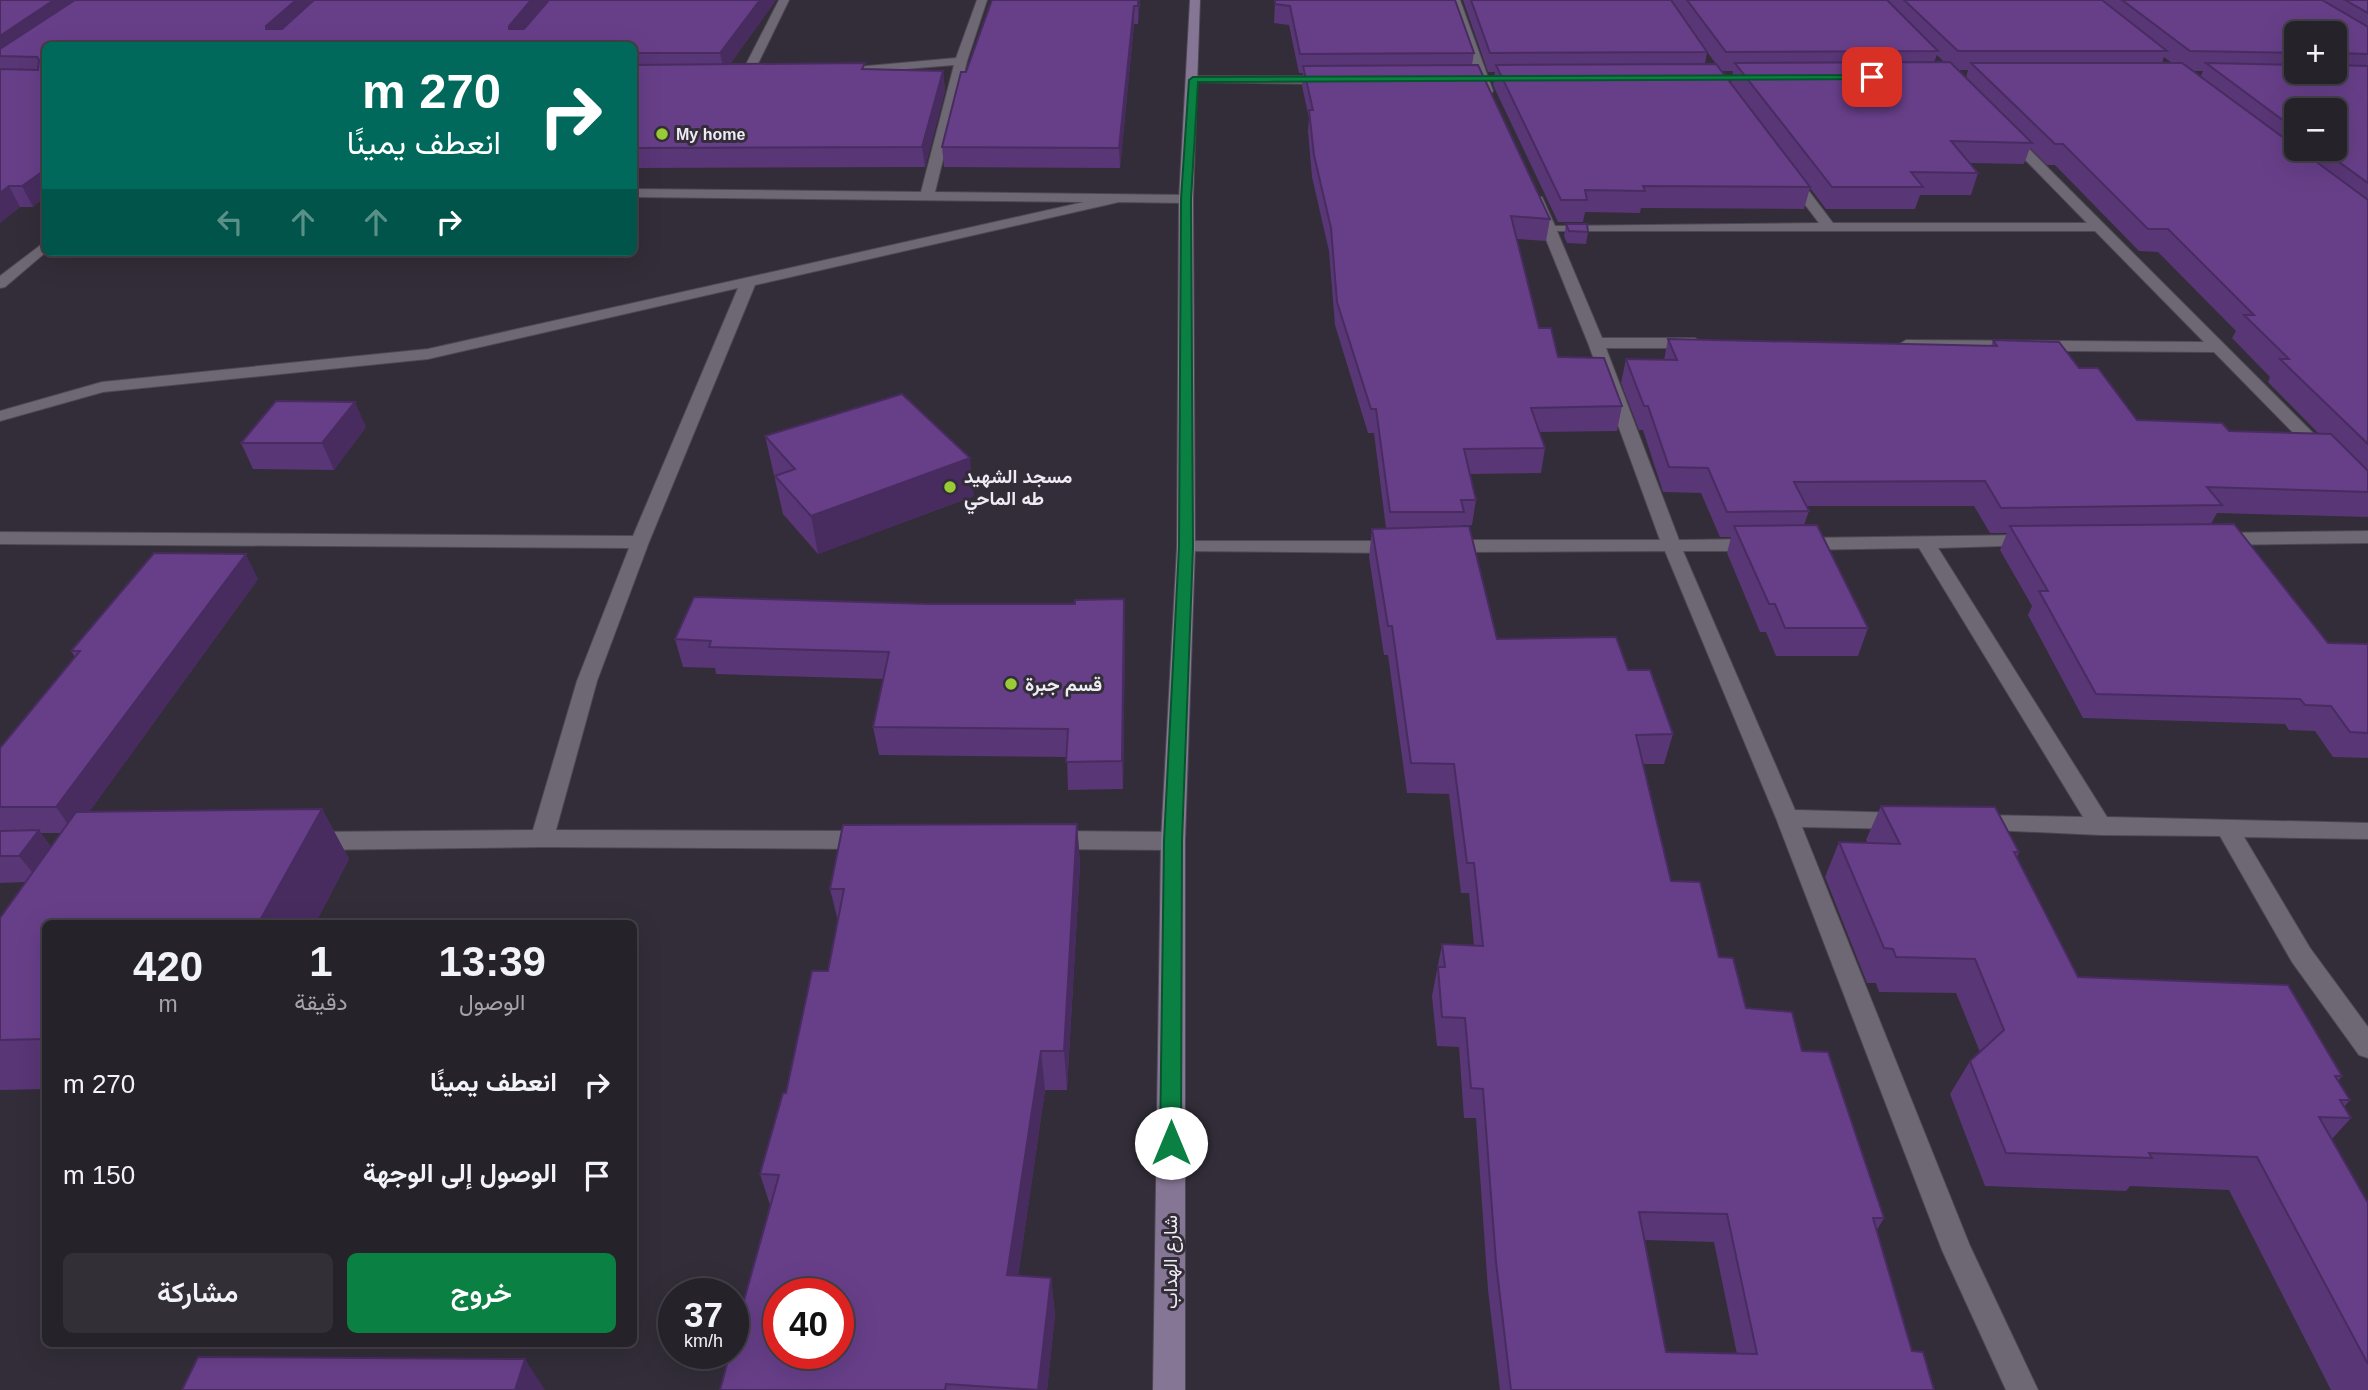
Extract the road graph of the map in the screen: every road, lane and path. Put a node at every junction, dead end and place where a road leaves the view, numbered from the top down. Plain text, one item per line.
1 (784, 0) edge
2 (982, 0) edge
3 (1195, 0) edge
4 (1455, 0) edge
5 (961, 61) junction
6 (838, 72) edge
7 (758, 77) edge
8 (731, 78) edge
9 (745, 78) junction
10 (1193, 80) junction
11 (1345, 80) edge
12 (1494, 105) edge
13 (1997, 124) edge
14 (1781, 163) edge
15 (1528, 179) edge
16 (637, 193) edge
17 (927, 196) junction
18 (1120, 198) junction
19 (1186, 199) junction
20 (1829, 227) junction
21 (2100, 227) junction
22 (1551, 229) junction
23 (42, 248) edge
24 (749, 281) junction
25 (0, 284) edge
26 (1596, 343) junction
27 (1706, 344) edge
28 (1885, 345) edge
29 (2217, 347) junction
30 (0, 416) edge
31 (2340, 469) edge
32 (2368, 537) edge
33 (0, 538) edge
34 (2202, 539) edge
35 (2049, 541) edge
36 (640, 542) junction
37 (1925, 542) junction
38 (1672, 546) junction
39 (1186, 547) junction
40 (1787, 818) junction
41 (1924, 822) edge
42 (1951, 822) edge
43 (2101, 827) junction
44 (2228, 830) junction
45 (2368, 831) edge
46 (542, 838) junction
47 (885, 840) edge
48 (1036, 840) edge
49 (292, 841) edge
50 (1173, 841) junction
51 (2368, 1047) edge
52 (1169, 1390) edge
53 (2022, 1390) edge

1 - 9 street
2 - 5 street
3 - 10 street, شارع الهداب
4 - 12 street
5 - 6 street
5 - 17 street
7 - 9 street
8 - 9 street
10 - 11 street
10 - 19 street, شارع الهداب
13 - 21 street
14 - 20 street
15 - 22 street
16 - 17 street
17 - 18 street
18 - 19 street
18 - 24 street
19 - 39 street, شارع الهداب
20 - 21 street
20 - 22 street
21 - 29 street
22 - 26 street
23 - 25 street
24 - 30 street
24 - 36 street
26 - 27 street
26 - 38 street
28 - 29 street
29 - 31 street
32 - 34 street
33 - 36 street
35 - 37 street
36 - 46 street
37 - 38 street
37 - 43 street
38 - 39 street
38 - 40 street
39 - 50 street, شارع الهداب
40 - 41 street
40 - 53 street
42 - 43 street
43 - 44 street
44 - 45 street
44 - 51 street
46 - 47 street
46 - 49 street
48 - 50 street
50 - 52 street, شارع الهداب

